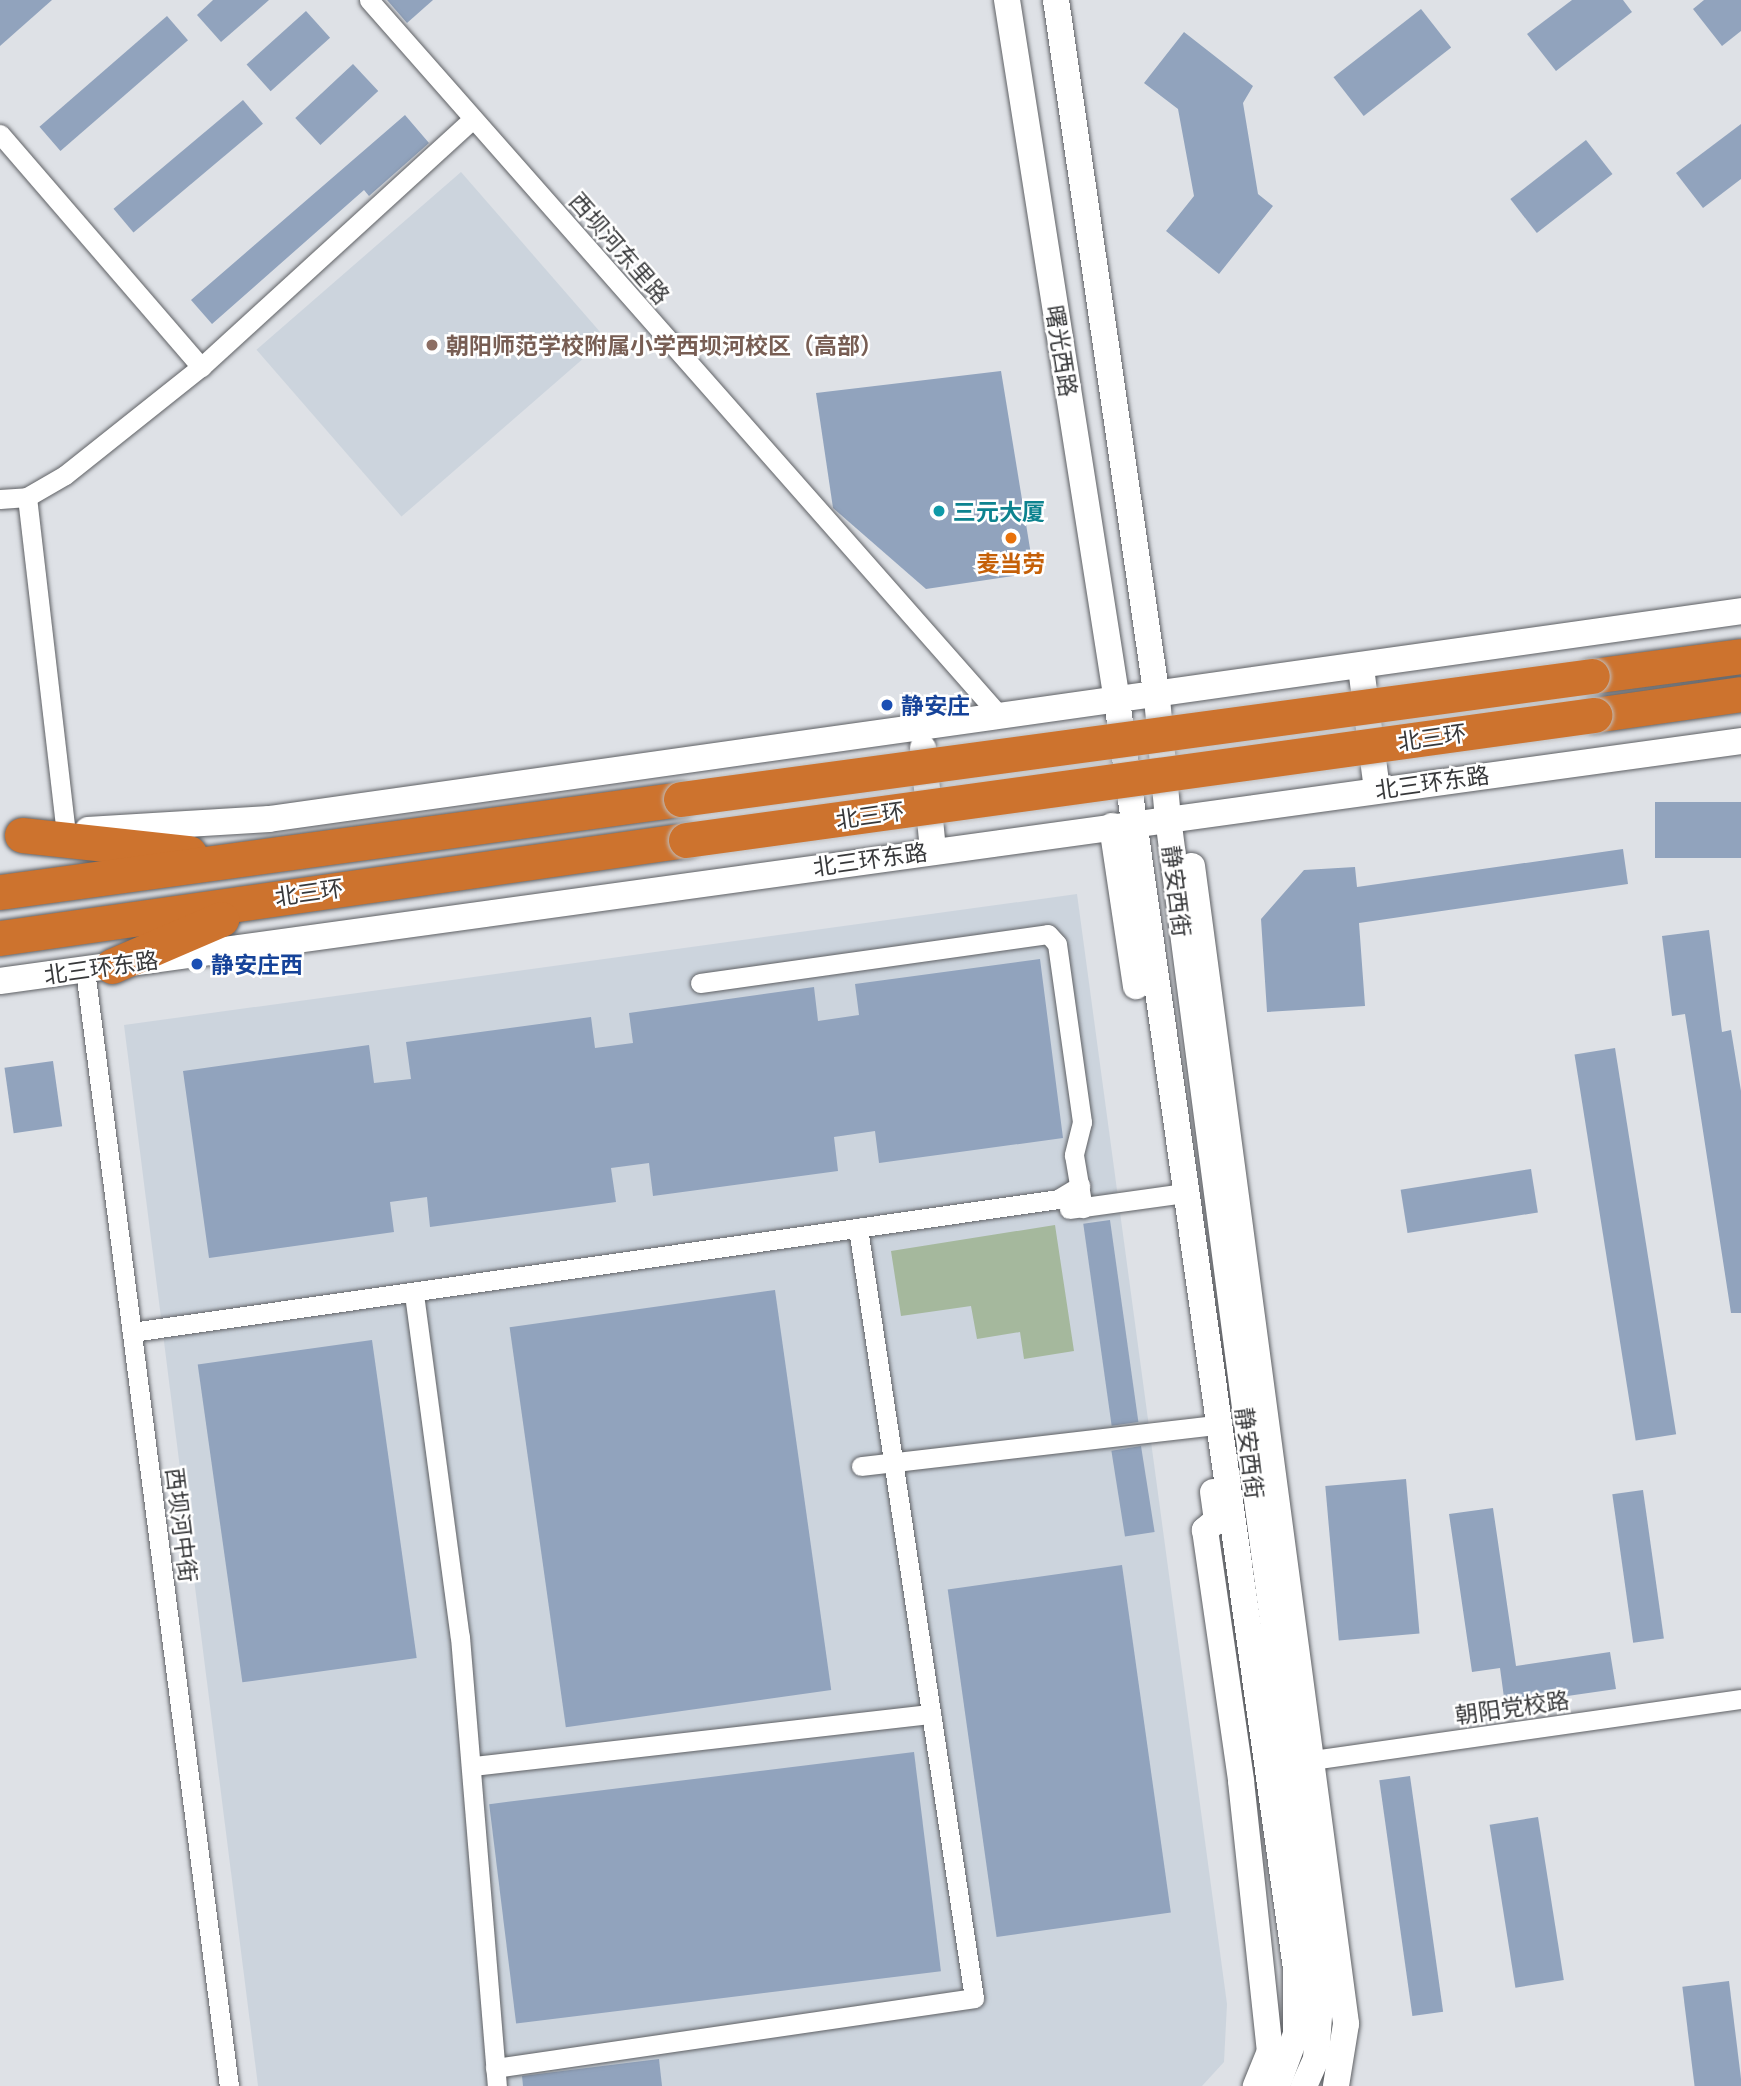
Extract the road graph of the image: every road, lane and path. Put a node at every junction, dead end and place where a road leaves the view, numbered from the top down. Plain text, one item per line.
1 (369, 0) edge
2 (1007, 0) edge
3 (1056, 0) edge
4 (473, 119) junction
5 (0, 134) edge
6 (201, 367) junction
7 (27, 498) junction
8 (0, 499) edge
9 (1741, 611) edge
10 (1741, 656) edge
11 (1362, 668) junction
12 (1741, 694) edge
13 (1157, 698) junction
14 (1116, 701) junction
15 (1001, 717) junction
16 (921, 729) junction
17 (1741, 741) edge
18 (1377, 790) junction
19 (1176, 817) junction
20 (1121, 824) junction
21 (66, 832) junction
22 (11, 837) edge
23 (933, 850) junction
24 (245, 859) junction
25 (0, 892) edge
26 (271, 897) junction
27 (0, 939) edge
28 (99, 968) junction
29 (0, 981) edge
30 (700, 983) dead end
31 (1235, 1168) junction
32 (1080, 1186) junction
33 (1176, 1195) junction
34 (858, 1228) junction
35 (1222, 1234) junction
36 (414, 1294) junction
37 (132, 1332) junction
38 (1210, 1426) junction
39 (893, 1462) junction
40 (861, 1466) dead end
41 (1741, 1699) edge
42 (932, 1714) junction
43 (1301, 1762) junction
44 (473, 1766) junction
45 (496, 2077) edge
46 (229, 2086) edge
47 (1256, 2086) edge
48 (1277, 2086) edge
49 (1304, 2086) edge
50 (1336, 2086) edge

1 - 4 street, 西坝河东里路
2 - 14 street, 曙光西路
3 - 13 street, 曙光西路
4 - 6 street
4 - 15 street, 西坝河东里路
5 - 6 street
6 - 7 street
7 - 8 street
7 - 21 street
9 - 11 street
10 - 24 highway, 北三环, bridge
11 - 13 street
11 - 18 street
12 - 26 highway, 北三环, bridge
13 - 14 street
13 - 19 street, 曙光西路
14 - 15 street
14 - 20 street, 曙光西路
15 - 16 street
16 - 21 street
16 - 23 street
17 - 18 street, 北三环东路
18 - 19 street, 北三环东路
19 - 20 street, 北三环东路
19 - 31 street
19 - 35 street, 静安西街
20 - 23 street, 北三环东路
20 - 33 street, 静安西街
21 - 22 street
22 - 24 highway
23 - 28 street, 北三环东路
24 - 25 highway, 北三环
26 - 27 highway, 北三环
26 - 28 highway
28 - 29 street, 北三环东路
28 - 37 street, 西坝河中街
30 - 32 street
31 - 35 street
31 - 43 street
32 - 33 street
32 - 34 street
33 - 38 street, 静安西街
34 - 36 street
34 - 39 street
35 - 43 street, 静安西街
36 - 37 street
36 - 44 street
37 - 46 street, 西坝河中街
38 - 39 street
38 - 47 street
38 - 48 street, 静安西街
39 - 40 street
39 - 42 street
41 - 43 street, 朝阳党校路
42 - 44 street
42 - 45 street
43 - 49 street, 静安西街
43 - 50 street
44 - 45 street

